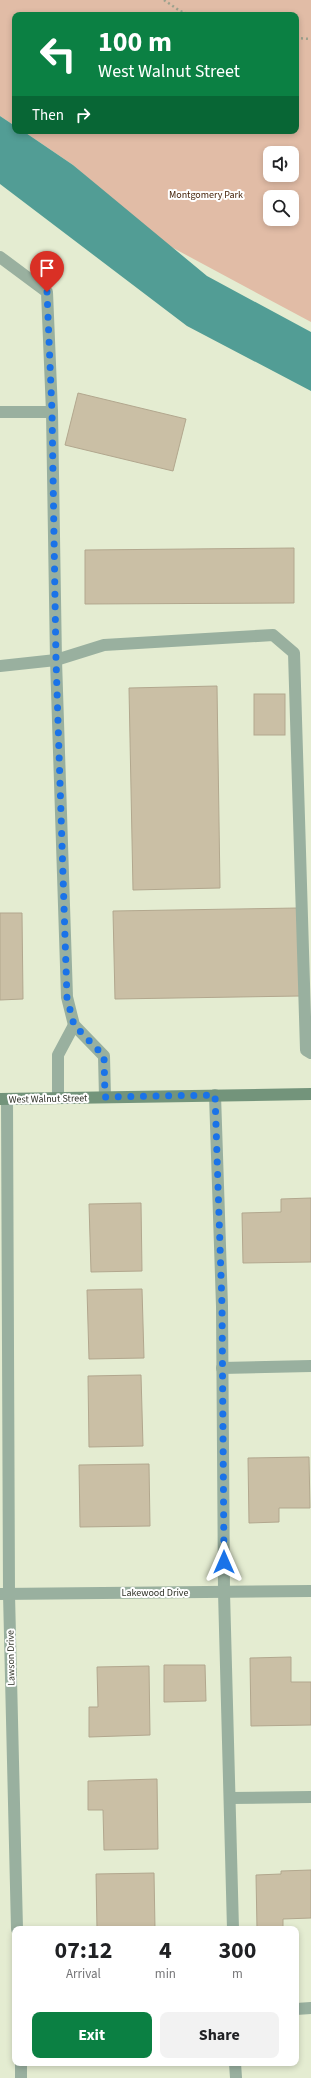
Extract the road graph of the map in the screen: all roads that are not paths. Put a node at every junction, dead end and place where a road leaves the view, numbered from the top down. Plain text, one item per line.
1 (0, 256) edge
2 (0, 412) edge
3 (52, 412) junction
4 (56, 660) junction
5 (0, 666) edge
6 (74, 1025) junction
7 (311, 1053) edge
8 (311, 1094) edge
9 (215, 1095) junction
10 (105, 1097) junction
11 (58, 1098) junction
12 (3, 1099) edge
13 (311, 1366) edge
14 (222, 1368) junction
15 (311, 1591) edge
16 (224, 1592) junction
17 (4, 1594) edge
18 (311, 1797) edge
19 (230, 1798) junction
20 (17, 1926) edge
21 (233, 1926) edge
22 (311, 2008) edge
23 (299, 2009) edge
24 (21, 2066) edge
25 (236, 2066) edge
26 (21, 2078) edge
27 (236, 2078) edge

1 - 3 street
2 - 3 street
3 - 4 street
4 - 5 street
4 - 6 street
4 - 7 street
6 - 10 street
6 - 11 street
8 - 9 main road, West Walnut Street
9 - 10 main road, West Walnut Street
9 - 14 street
10 - 11 main road, West Walnut Street
11 - 12 main road, West Walnut Street
12 - 17 street, Lawson Drive
13 - 14 street
14 - 16 street
15 - 16 street, Lakewood Drive
16 - 17 street, Lakewood Drive
16 - 19 street
17 - 20 street, Lawson Drive
18 - 19 street
19 - 21 street
22 - 23 street
24 - 26 street
25 - 27 street

